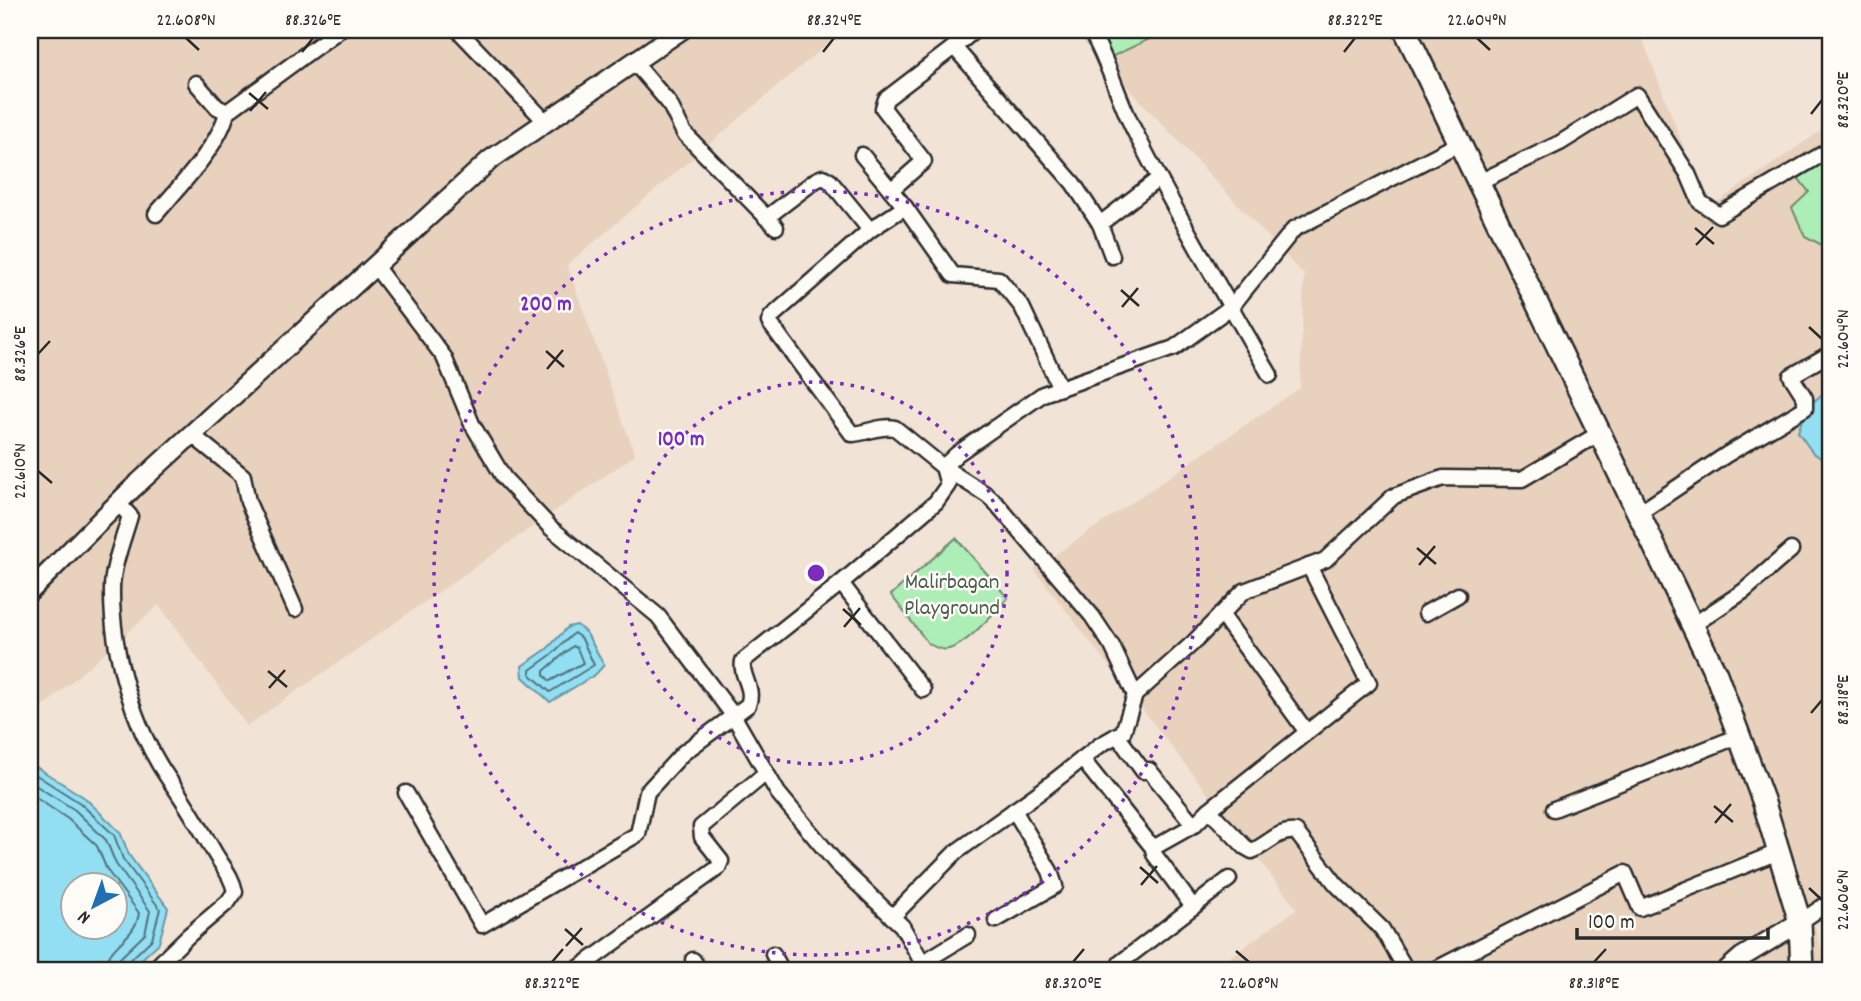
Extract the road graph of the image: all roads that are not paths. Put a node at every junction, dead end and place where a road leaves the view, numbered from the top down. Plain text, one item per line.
1 (339, 30) edge
2 (458, 30) edge
3 (681, 30) edge
4 (975, 30) edge
5 (1090, 30) edge
6 (1405, 30) edge
7 (954, 47) junction
8 (634, 62) junction
9 (196, 83) dead end
10 (227, 112) junction
11 (546, 122) junction
12 (1460, 143) junction
13 (1831, 149) edge
14 (862, 155) dead end
15 (1158, 178) junction
16 (1479, 182) junction
17 (891, 190) junction
18 (905, 207) junction
19 (156, 214) dead end
20 (1100, 224) junction
21 (870, 230) junction
22 (1112, 256) dead end
23 (375, 266) junction
24 (1231, 307) junction
25 (1831, 353) edge
26 (1270, 375) dead end
27 (1060, 388) junction
28 (1600, 433) junction
29 (191, 434) junction
30 (943, 467) junction
31 (118, 503) junction
32 (1639, 513) junction
33 (1791, 550) dead end
34 (1309, 566) junction
35 (841, 583) junction
36 (30, 591) edge
37 (1458, 595) dead end
38 (295, 609) dead end
39 (1426, 613) dead end
40 (1221, 614) junction
41 (1693, 625) junction
42 (923, 690) dead end
43 (1136, 695) junction
44 (733, 715) junction
45 (1306, 731) junction
46 (1117, 735) junction
47 (1739, 736) junction
48 (1082, 759) junction
49 (766, 772) junction
50 (406, 793) dead end
51 (1555, 809) dead end
52 (1014, 810) junction
53 (1209, 810) junction
54 (1194, 825) junction
55 (1153, 848) junction
56 (1779, 852) junction
57 (1229, 879) dead end
58 (1831, 901) edge
59 (1193, 907) junction
60 (892, 917) junction
61 (996, 920) dead end
62 (1800, 922) junction
63 (968, 935) dead end
64 (774, 954) dead end
65 (925, 967) edge
66 (1400, 969) edge
67 (152, 971) edge
68 (575, 971) edge
69 (782, 971) edge
70 (1126, 971) edge
71 (1432, 971) edge
72 (1726, 971) edge
73 (1802, 971) edge

1 - 10 street
2 - 11 street
3 - 8 street
4 - 7 street
5 - 15 street
6 - 12 main road
7 - 17 street
7 - 20 street
8 - 11 street
8 - 21 street
9 - 10 street
10 - 19 street
11 - 23 street
12 - 16 main road
12 - 24 street
13 - 16 street
14 - 17 street
15 - 20 street
15 - 24 street
16 - 28 main road
17 - 18 street
18 - 21 street
18 - 27 street
20 - 22 street
21 - 30 street
23 - 29 street
23 - 44 street
24 - 26 street
24 - 27 street
25 - 32 street
27 - 30 street
28 - 32 main road
28 - 34 street
29 - 31 street
29 - 38 street
30 - 35 street
30 - 43 street
31 - 36 street
31 - 67 street
32 - 41 main road
33 - 41 street
34 - 40 street
34 - 45 street
35 - 42 street
35 - 44 street
37 - 39 street
40 - 43 street
40 - 45 street
41 - 47 main road
43 - 46 street
44 - 49 street
44 - 50 street
45 - 53 street
46 - 48 street
46 - 54 street
47 - 51 street
47 - 56 main road
48 - 52 street
48 - 55 street
49 - 60 street
49 - 68 street
52 - 60 street
52 - 61 street
53 - 54 street
53 - 66 street
54 - 55 street
55 - 59 street
56 - 62 main road
56 - 71 street
57 - 59 street
58 - 62 street
59 - 70 street
60 - 65 street
62 - 72 street
62 - 73 main road
63 - 65 street
64 - 69 street

